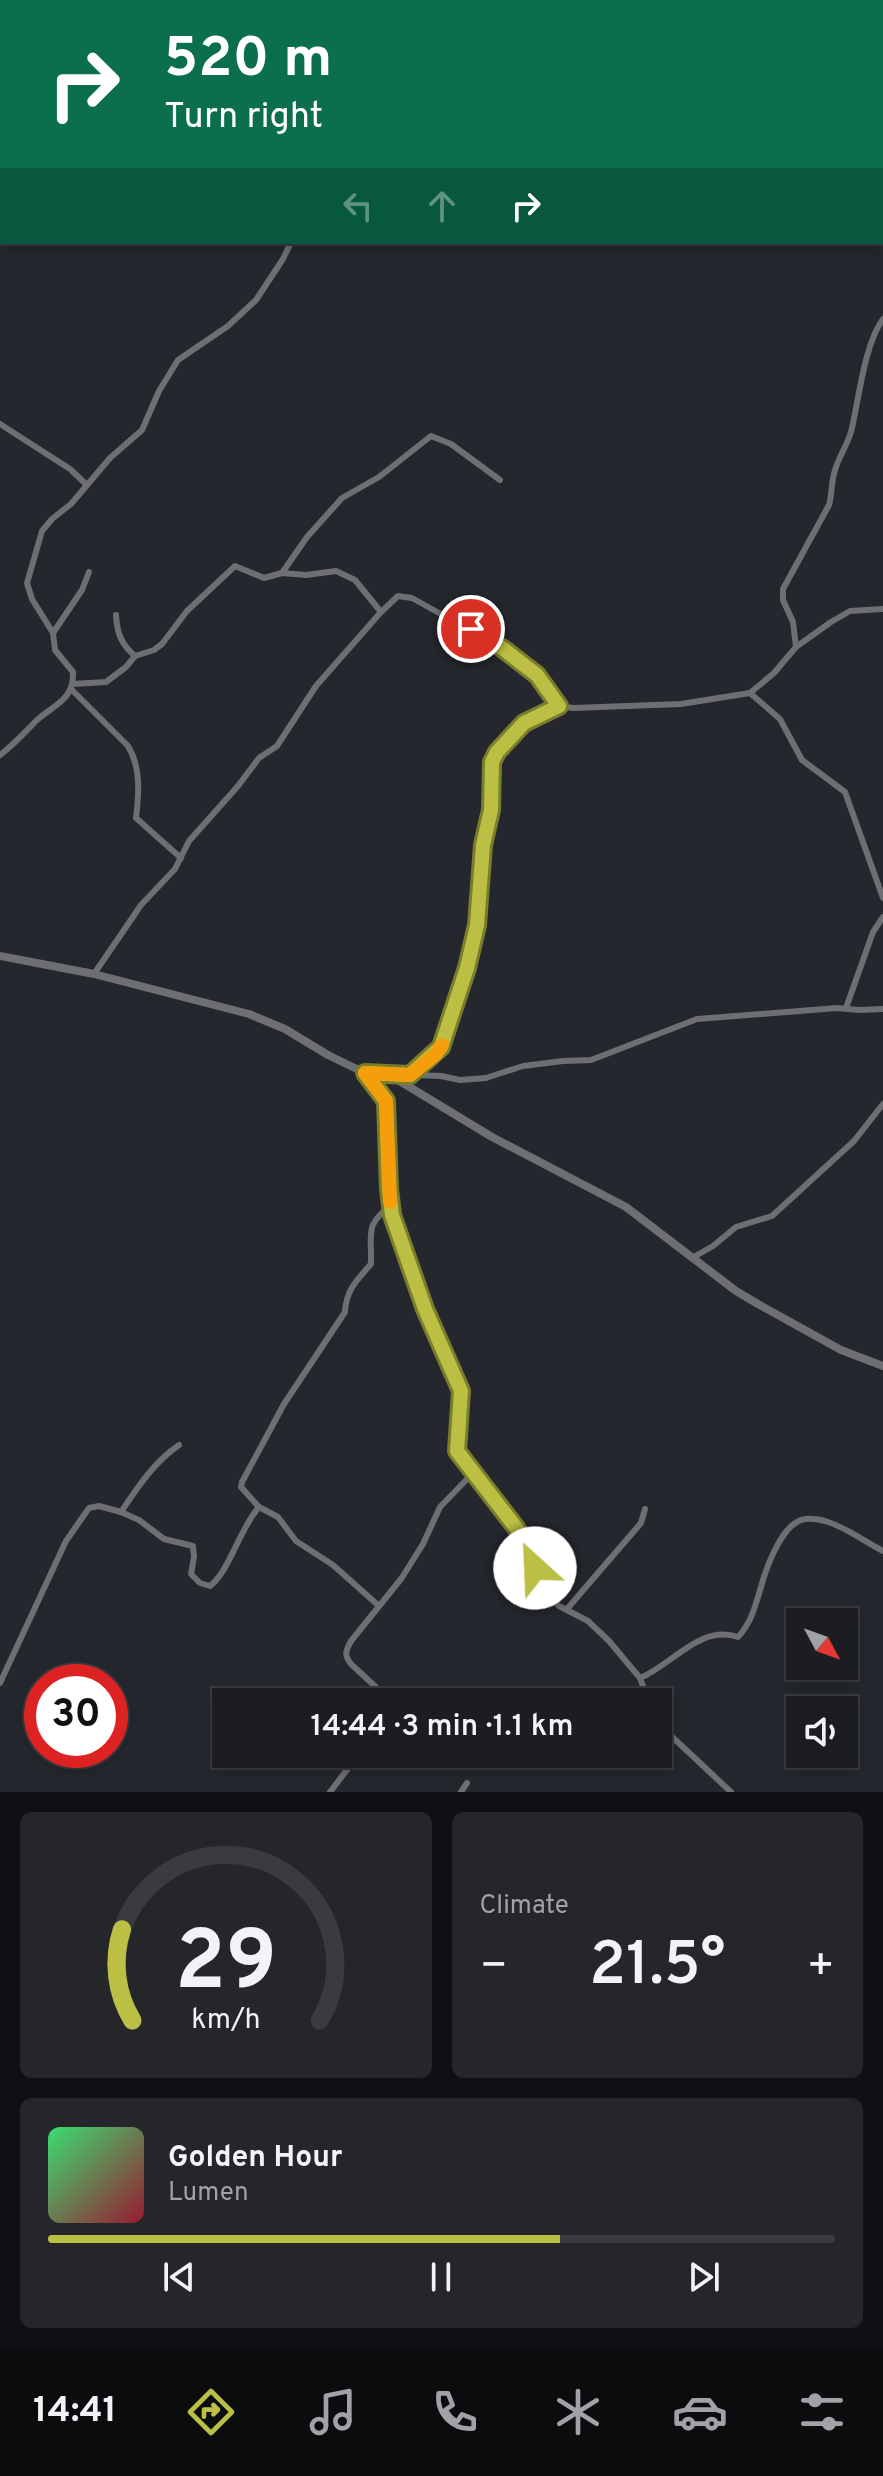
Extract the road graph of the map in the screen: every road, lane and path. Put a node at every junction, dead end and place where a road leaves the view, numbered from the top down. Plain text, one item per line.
1 (290, 244) edge
2 (883, 319) edge
3 (0, 424) edge
4 (500, 480) dead end
5 (87, 485) junction
6 (89, 572) dead end
7 (282, 573) junction
8 (883, 609) edge
9 (381, 612) junction
10 (116, 615) dead end
11 (53, 633) junction
12 (796, 647) junction
13 (135, 656) junction
14 (72, 686) junction
15 (750, 693) junction
16 (559, 706) junction
17 (0, 755) edge
18 (181, 858) junction
19 (883, 898) edge
20 (883, 917) edge
21 (0, 956) edge
22 (94, 974) junction
23 (846, 1008) junction
24 (883, 1009) edge
25 (365, 1073) junction
26 (388, 1074) junction
27 (410, 1075) junction
28 (883, 1104) edge
29 (391, 1205) junction
30 (692, 1258) junction
31 (883, 1366) edge
32 (179, 1445) dead end
33 (473, 1473) junction
34 (259, 1507) junction
35 (645, 1509) dead end
36 (121, 1512) junction
37 (883, 1551) edge
38 (379, 1606) junction
39 (567, 1609) junction
40 (640, 1678) junction
41 (0, 1683) edge
42 (377, 1688) edge
43 (644, 1688) edge
44 (672, 1737) edge
45 (348, 1768) edge
46 (467, 1783) dead end
47 (330, 1792) edge
48 (461, 1792) edge
49 (731, 1792) edge

1 - 5 street
2 - 12 street
3 - 5 street
4 - 7 street
5 - 11 street
6 - 11 street
7 - 9 street
7 - 13 street
8 - 12 street
9 - 16 street
9 - 18 street
10 - 13 street
11 - 14 street
12 - 15 street
13 - 14 street
14 - 17 street
14 - 18 street
15 - 16 street
15 - 19 street
16 - 27 street
18 - 22 street
20 - 23 street
21 - 22 street
22 - 25 street
23 - 24 street
23 - 27 street
25 - 26 street
25 - 29 street
26 - 27 street
26 - 30 street
28 - 30 street
29 - 33 street
29 - 34 street
30 - 31 street
32 - 36 street
33 - 38 street
33 - 39 street
34 - 36 street
34 - 38 street
35 - 39 street
36 - 41 street
37 - 40 street
38 - 42 street
39 - 40 street
40 - 43 street
44 - 49 street
45 - 47 street
46 - 48 street

